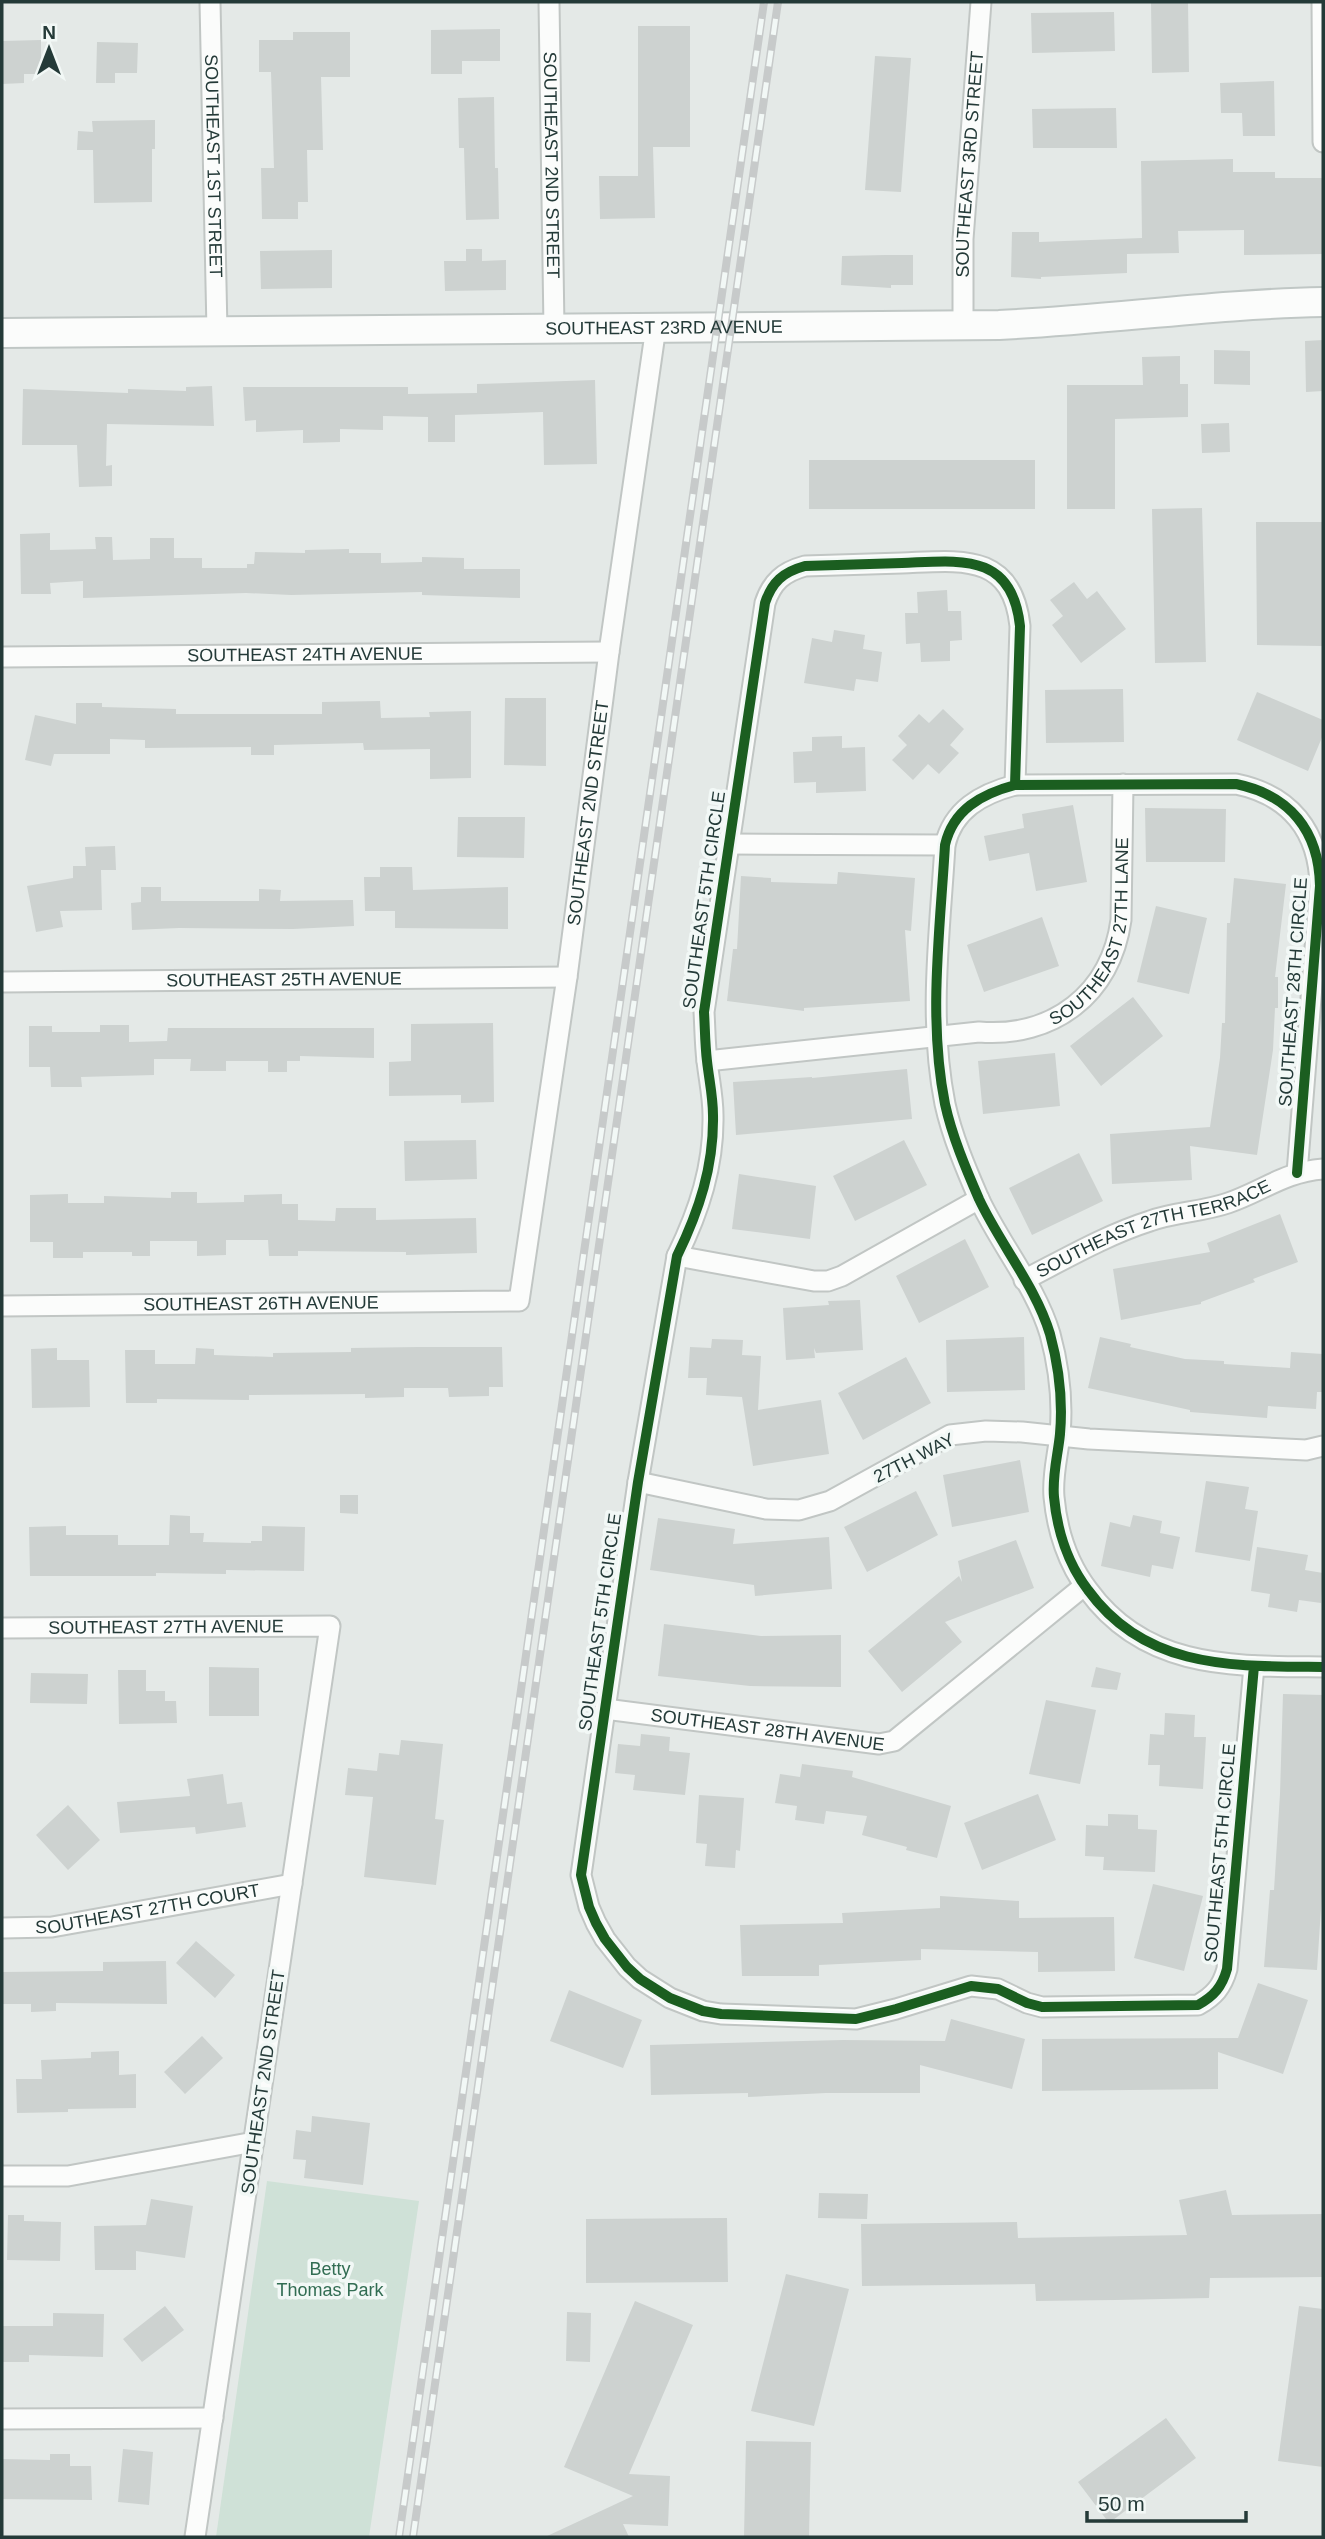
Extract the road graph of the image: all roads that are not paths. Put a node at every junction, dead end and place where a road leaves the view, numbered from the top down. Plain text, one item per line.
1 (210, 2) edge
2 (549, 2) edge
3 (981, 2) edge
4 (1322, 2) edge
5 (1323, 142) edge
6 (1323, 302) edge
7 (963, 325) junction
8 (656, 327) junction
9 (554, 328) junction
10 (217, 331) junction
11 (2, 333) edge
12 (609, 652) junction
13 (2, 657) edge
14 (1123, 784) junction
15 (1015, 785) junction
16 (730, 844) junction
17 (945, 845) junction
18 (567, 977) junction
19 (2, 982) edge
20 (937, 1036) junction
21 (707, 1061) junction
22 (1323, 1169) edge
23 (1297, 1173) junction
24 (979, 1199) junction
25 (677, 1256) junction
26 (1024, 1280) junction
27 (519, 1301) joint
28 (2, 1306) edge
29 (1060, 1436) junction
30 (1323, 1446) edge
31 (638, 1482) junction
32 (1084, 1586) junction
33 (330, 1626) joint
34 (2, 1628) edge
35 (1254, 1666) junction
36 (1323, 1667) edge
37 (606, 1709) junction
38 (292, 1884) junction
39 (2, 1928) edge
40 (254, 2142) junction
41 (2, 2176) edge
42 (213, 2418) junction
43 (2, 2420) edge
44 (195, 2537) edge

1 - 10 street, SOUTHEAST 1ST STREET
2 - 9 street, SOUTHEAST 2ND STREET
3 - 7 street, SOUTHEAST 3RD STREET
4 - 5 street
6 - 7 street, SOUTHEAST 23RD AVENUE
7 - 8 street, SOUTHEAST 23RD AVENUE
8 - 9 street, SOUTHEAST 23RD AVENUE
8 - 12 street, SOUTHEAST 2ND STREET
9 - 10 street, SOUTHEAST 23RD AVENUE
10 - 11 street, SOUTHEAST 23RD AVENUE
12 - 13 street, SOUTHEAST 24TH AVENUE
12 - 18 street, SOUTHEAST 2ND STREET
14 - 15 street, SOUTHEAST 28TH CIRCLE
14 - 20 street, SOUTHEAST 27TH LANE
14 - 23 street, SOUTHEAST 28TH CIRCLE
15 - 16 street, SOUTHEAST 5TH CIRCLE
15 - 17 street, SOUTHEAST 28TH CIRCLE
16 - 17 street
16 - 21 street, SOUTHEAST 5TH CIRCLE
17 - 20 street, SOUTHEAST 28TH CIRCLE
18 - 19 street, SOUTHEAST 25TH AVENUE
18 - 27 street, SOUTHEAST 2ND STREET
20 - 21 street, SOUTHEAST 27TH LANE
20 - 24 street, SOUTHEAST 28TH CIRCLE
21 - 25 street, SOUTHEAST 5TH CIRCLE
22 - 23 street, SOUTHEAST 27TH TERRACE
23 - 26 street, SOUTHEAST 27TH TERRACE
24 - 25 street
24 - 26 street, SOUTHEAST 28TH CIRCLE
25 - 31 street, SOUTHEAST 5TH CIRCLE
26 - 29 street, SOUTHEAST 28TH CIRCLE
27 - 28 street, SOUTHEAST 26TH AVENUE
29 - 30 street, 27TH WAY
29 - 31 street, 27TH WAY
29 - 32 street, SOUTHEAST 28TH CIRCLE
31 - 37 street, SOUTHEAST 5TH CIRCLE
32 - 35 street, SOUTHEAST 28TH CIRCLE
32 - 37 street, SOUTHEAST 28TH AVENUE
33 - 34 street, SOUTHEAST 27TH AVENUE
33 - 38 street, SOUTHEAST 2ND STREET
35 - 36 street, SOUTHEAST 28TH CIRCLE
35 - 37 street, SOUTHEAST 5TH CIRCLE
38 - 39 street, SOUTHEAST 27TH COURT
38 - 40 street, SOUTHEAST 2ND STREET
40 - 41 street
40 - 42 street, SOUTHEAST 2ND STREET
42 - 43 street
42 - 44 street, SOUTHEAST 2ND STREET

